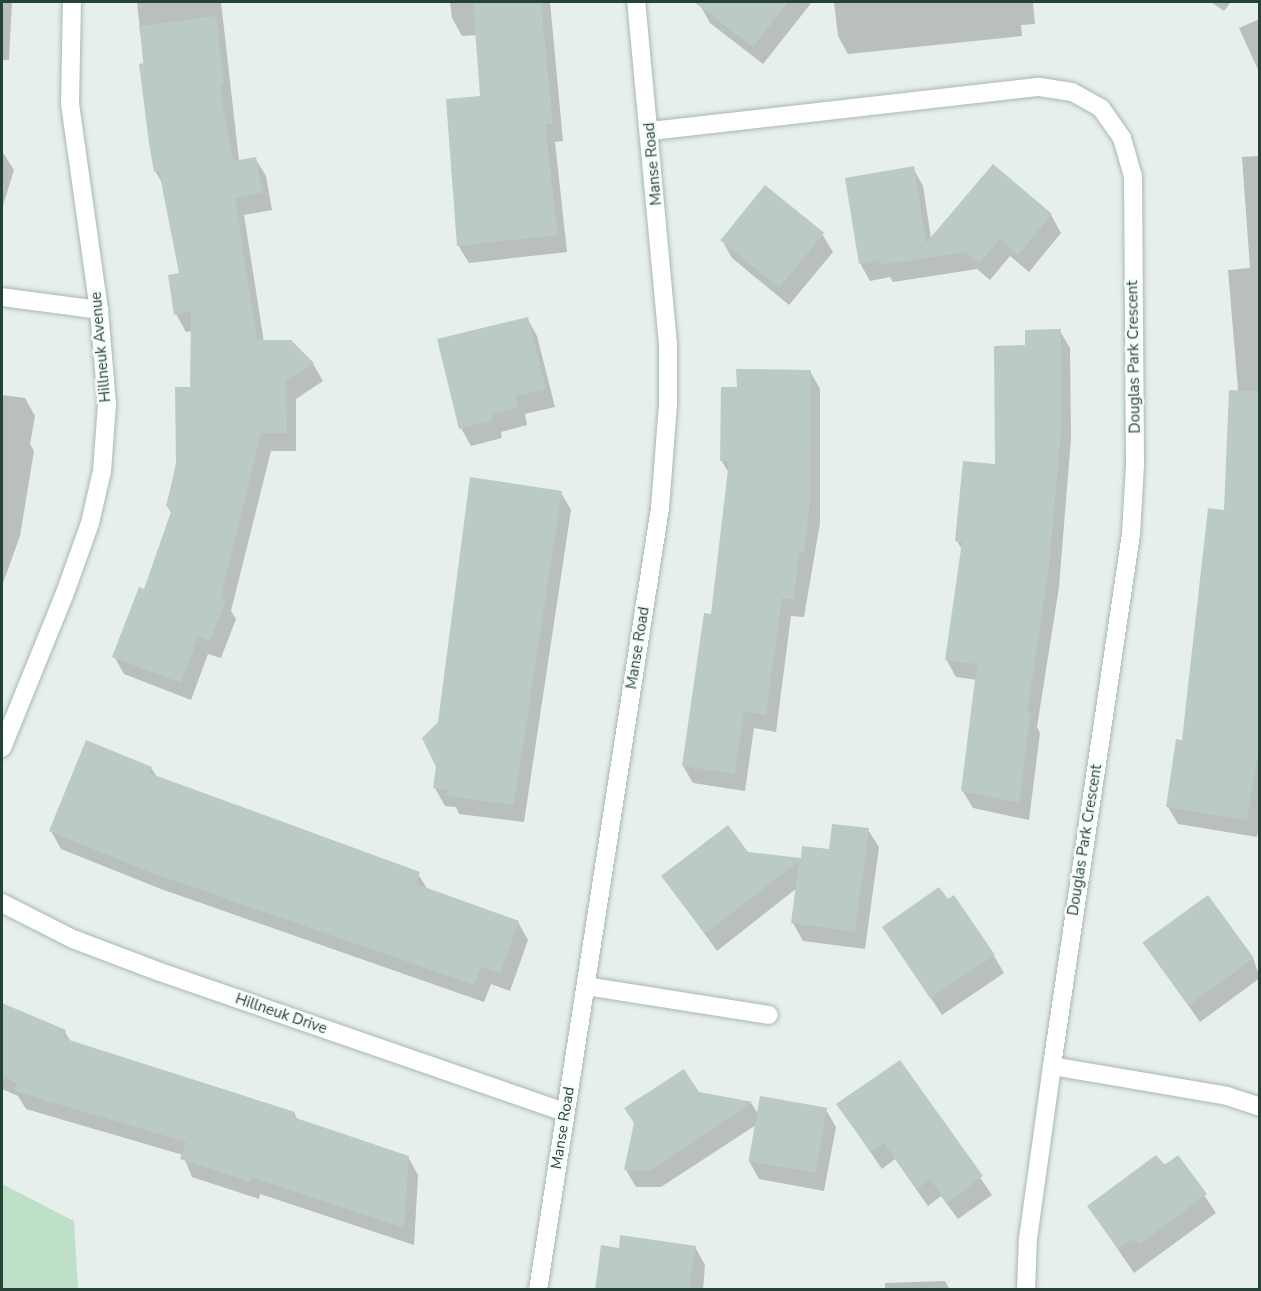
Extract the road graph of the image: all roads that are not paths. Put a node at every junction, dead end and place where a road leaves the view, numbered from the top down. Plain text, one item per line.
1 (72, 2) edge
2 (636, 2) edge
3 (651, 130) junction
4 (2, 297) edge
5 (99, 310) junction
6 (2, 748) edge
7 (2, 903) edge
8 (586, 986) junction
9 (769, 1015) dead end
10 (1052, 1065) junction
11 (1260, 1107) edge
12 (566, 1112) junction
13 (538, 1290) edge
14 (1026, 1290) edge

1 - 5 street, Hillneuk Avenue
2 - 3 street, Manse Road
3 - 8 street, Manse Road
3 - 10 street, Douglas Park Crescent
4 - 5 street
5 - 6 street, Hillneuk Avenue
7 - 12 street, Hillneuk Drive
8 - 9 street
8 - 12 street, Manse Road
10 - 11 street
10 - 14 street, Douglas Park Crescent
12 - 13 street, Manse Road

